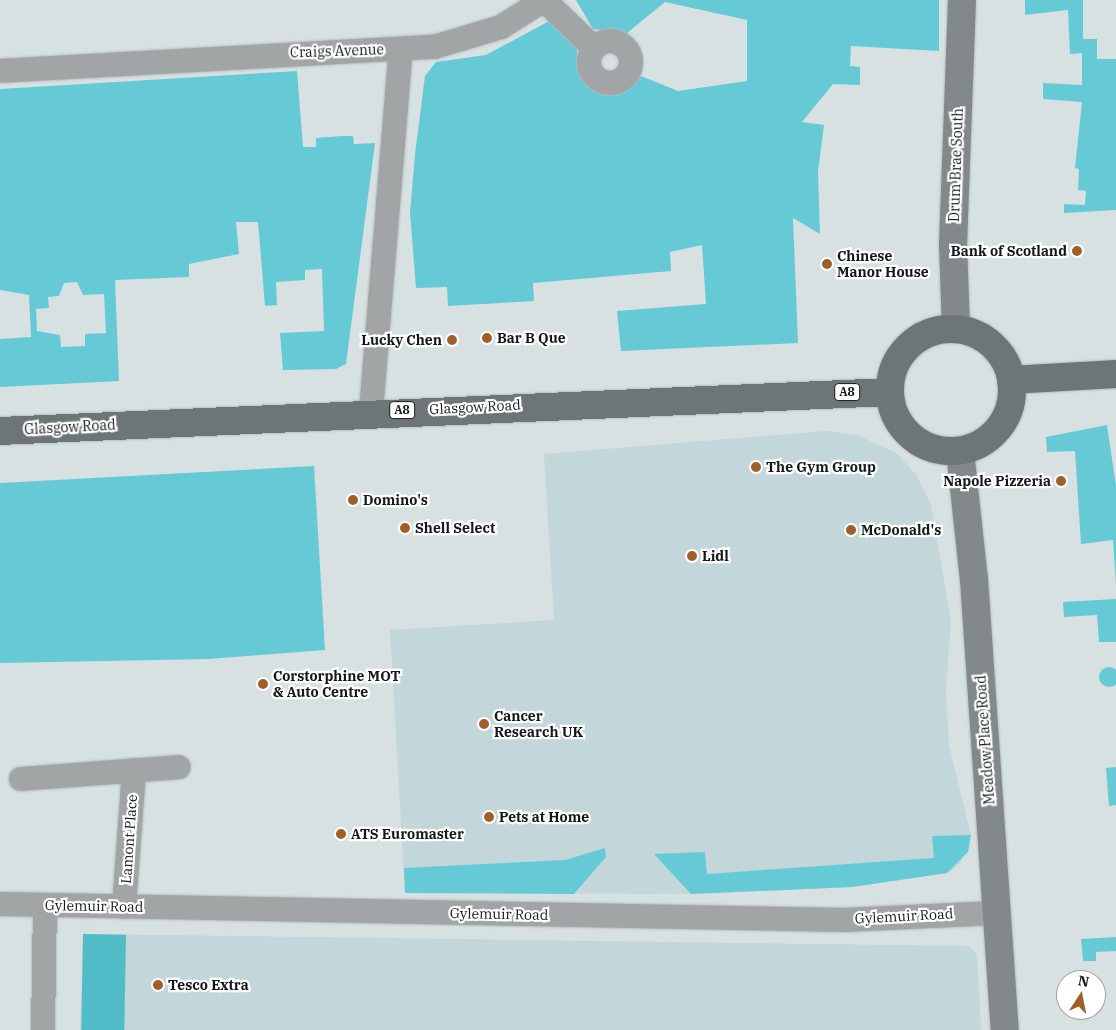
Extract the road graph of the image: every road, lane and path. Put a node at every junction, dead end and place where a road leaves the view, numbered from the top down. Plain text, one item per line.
1 (544, 0) edge
2 (962, 0) edge
3 (594, 48) dead end
4 (401, 49) junction
5 (0, 72) edge
6 (956, 329) junction
7 (1116, 374) edge
8 (1011, 380) junction
9 (890, 392) junction
10 (371, 412) junction
11 (0, 431) edge
12 (960, 450) junction
13 (179, 768) dead end
14 (134, 770) junction
15 (20, 779) dead end
16 (0, 904) edge
17 (45, 905) junction
18 (124, 907) junction
19 (997, 913) junction
20 (43, 1030) edge
21 (1005, 1030) edge

1 - 3 street
1 - 4 street
2 - 6 main road, Drum Brae South
4 - 5 street, Craigs Avenue
4 - 10 street, Craigs Avenue
6 - 8 main road
6 - 9 main road
7 - 8 main road
8 - 12 main road
9 - 10 main road, Glasgow Road / A8
9 - 12 main road
10 - 11 main road, Glasgow Road / A8
12 - 19 main road, Meadow Place Road
13 - 14 street
14 - 15 street
14 - 18 street, Lamont Place
16 - 17 street, Gylemuir Road
17 - 18 street, Gylemuir Road
17 - 20 street
18 - 19 street, Gylemuir Road
19 - 21 main road, Meadow Place Road

